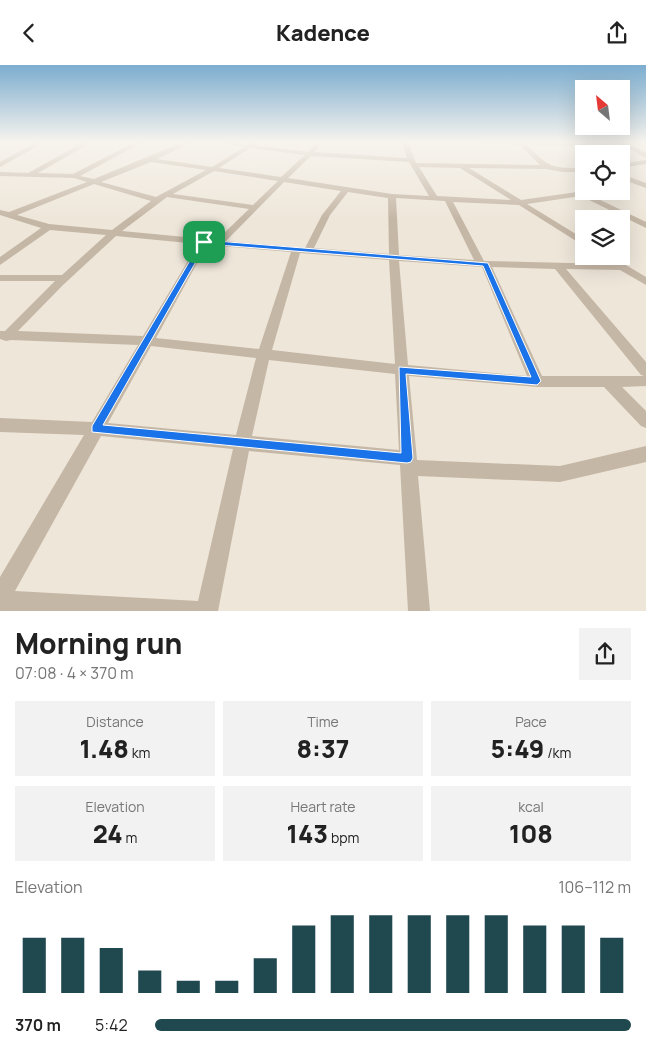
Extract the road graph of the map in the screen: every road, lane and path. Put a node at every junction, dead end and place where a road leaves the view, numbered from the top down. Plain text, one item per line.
1 (43, 167) edge
2 (91, 167) edge
3 (130, 167) edge
4 (197, 167) edge
5 (217, 167) edge
6 (296, 167) edge
7 (416, 167) edge
8 (463, 167) edge
9 (549, 167) edge
10 (213, 170) junction
11 (575, 170) edge
12 (0, 174) edge
13 (31, 174) junction
14 (74, 176) junction
15 (630, 179) edge
16 (282, 180) junction
17 (92, 182) junction
18 (645, 185) edge
19 (630, 187) edge
20 (346, 190) junction
21 (166, 195) junction
22 (575, 195) edge
23 (392, 196) junction
24 (435, 199) junction
25 (157, 200) junction
26 (448, 200) junction
27 (595, 200) edge
28 (518, 203) junction
29 (254, 207) junction
30 (4, 213) edge
31 (646, 225) edge
32 (48, 227) junction
33 (113, 233) junction
34 (575, 238) edge
35 (212, 242) junction
36 (302, 250) junction
37 (394, 256) junction
38 (0, 262) edge
39 (483, 264) junction
40 (619, 265) edge
41 (558, 266) junction
42 (622, 267) junction
43 (0, 278) edge
44 (63, 278) junction
45 (646, 282) edge
46 (3, 337) edge
47 (146, 341) junction
48 (264, 354) junction
49 (402, 370) junction
50 (646, 371) edge
51 (537, 381) junction
52 (607, 381) junction
53 (646, 381) edge
54 (646, 421) edge
55 (0, 425) edge
56 (96, 429) junction
57 (242, 443) junction
58 (646, 454) edge
59 (408, 463) junction
60 (0, 597) edge
61 (0, 601) edge
62 (196, 611) edge
63 (207, 611) edge
64 (418, 611) edge

1 - 13 street
2 - 14 street
3 - 17 street
4 - 10 street
5 - 10 street
6 - 16 street
7 - 24 street
8 - 28 street
9 - 11 street
10 - 16 street
10 - 21 street
12 - 13 street
13 - 14 street
14 - 17 street
15 - 18 street
16 - 20 street
16 - 29 street
17 - 25 street
17 - 30 street
18 - 19 street
20 - 23 street
20 - 36 street
21 - 25 street
21 - 29 street
22 - 28 street
23 - 24 street
23 - 37 street
24 - 26 street
25 - 33 street
26 - 28 street
26 - 39 street
27 - 31 street
28 - 34 street
29 - 35 street
30 - 32 street
32 - 33 street
32 - 38 street
33 - 35 street
33 - 44 street
35 - 36 street
35 - 47 street
36 - 37 street
36 - 48 street
37 - 39 street
37 - 49 street
39 - 41 street
39 - 51 street
40 - 42 street
41 - 42 street
41 - 50 street
42 - 45 street
43 - 44 street
44 - 46 street
46 - 47 street
47 - 48 street
47 - 56 street
48 - 49 street
48 - 57 street
49 - 51 street
49 - 59 street
51 - 52 street
52 - 53 street
52 - 54 street
55 - 56 street
56 - 57 street
56 - 60 street
57 - 59 street
57 - 63 street
58 - 59 street
59 - 64 street
61 - 62 street

